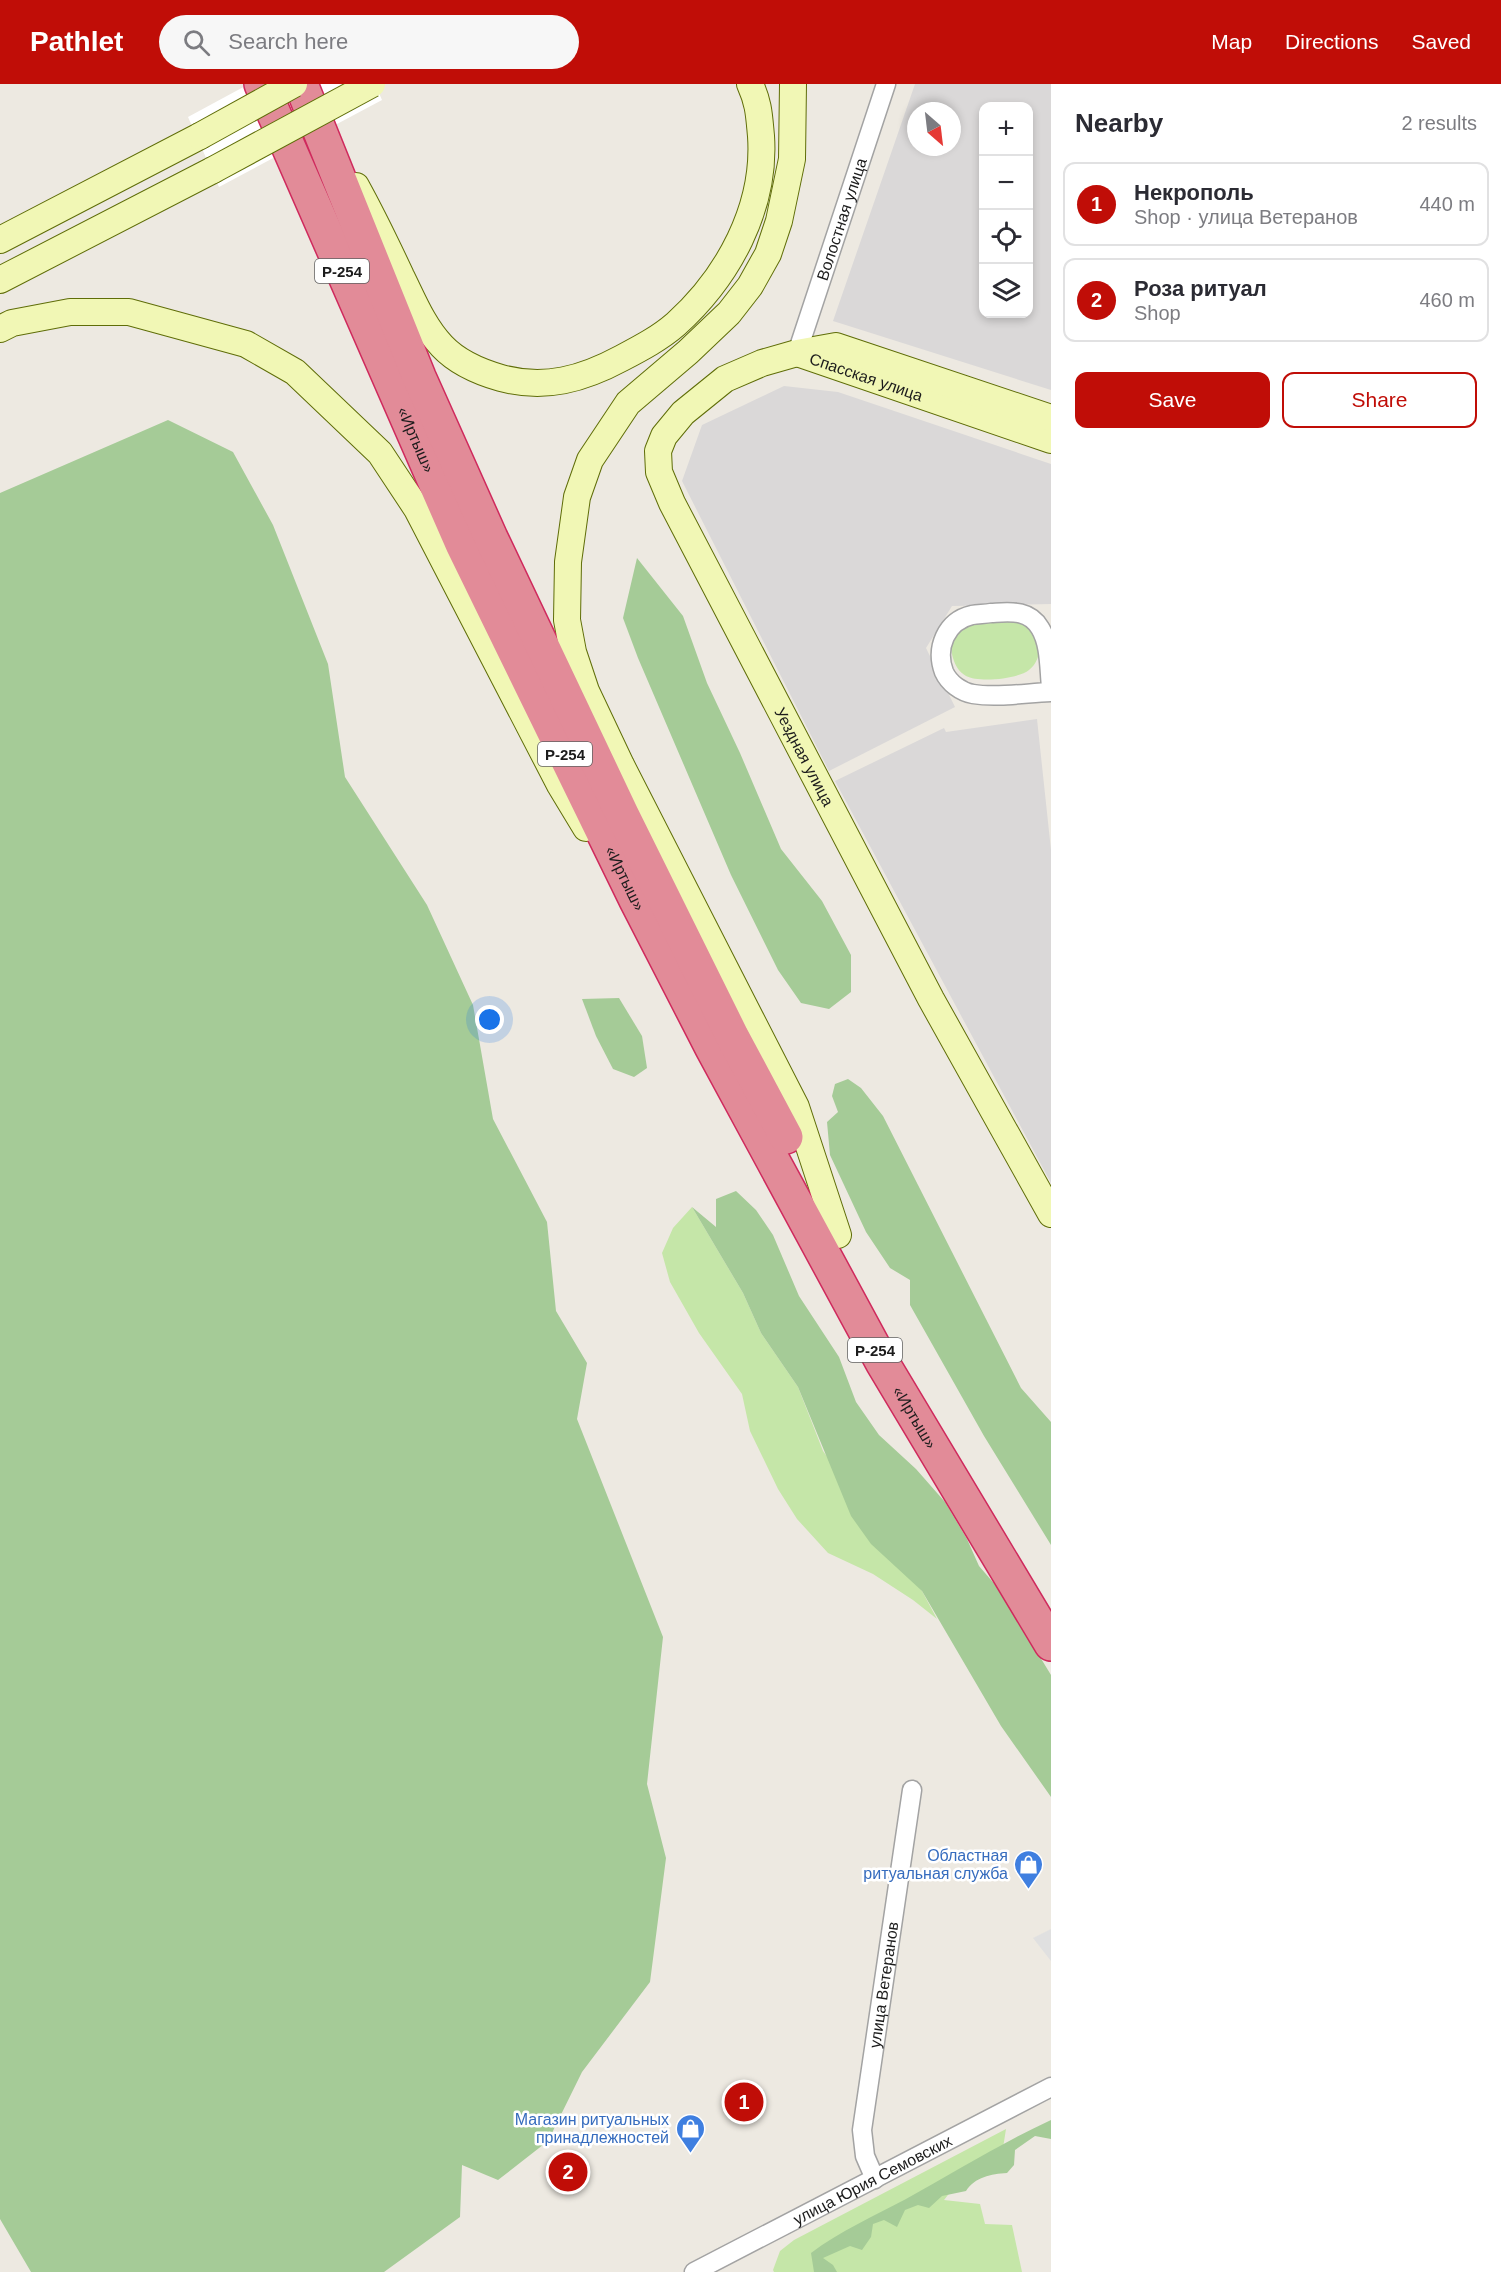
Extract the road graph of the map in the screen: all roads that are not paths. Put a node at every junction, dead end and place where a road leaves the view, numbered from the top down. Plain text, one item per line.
1 (245, 84) edge
2 (261, 84) edge
3 (294, 84) edge
4 (301, 84) edge
5 (372, 84) edge
6 (750, 84) edge
7 (793, 84) edge
8 (886, 84) edge
9 (279, 128) junction
10 (324, 142) junction
11 (0, 240) edge
12 (0, 280) edge
13 (0, 329) edge
14 (797, 353) junction
15 (1051, 418) edge
16 (1051, 440) edge
17 (1051, 687) edge
18 (1051, 692) edge
19 (636, 900) junction
20 (1051, 1214) edge
21 (838, 1234) junction
22 (1051, 1602) edge
23 (1051, 1644) edge
24 (912, 1790) dead end
25 (1051, 2086) edge
26 (874, 2179) junction
27 (694, 2272) edge

1 - 9 street
2 - 9 highway, «Иртыш» / Р-254
3 - 11 street, bridge
4 - 10 highway, «Иртыш» / Р-254
5 - 12 street, bridge
6 - 10 street
7 - 21 street
8 - 14 street, Волостная улица
9 - 19 highway, «Иртыш» / Р-254
10 - 21 highway, «Иртыш» / Р-254
13 - 19 street
14 - 15 street, Спасская улица
14 - 16 street, Спасская улица
14 - 20 street, Уездная улица
17 - 18 street
19 - 23 highway, «Иртыш» / Р-254
21 - 22 highway, «Иртыш» / Р-254
24 - 26 street, улица Ветеранов
25 - 26 street, улица Юрия Семовских
26 - 27 street, улица Юрия Семовских

